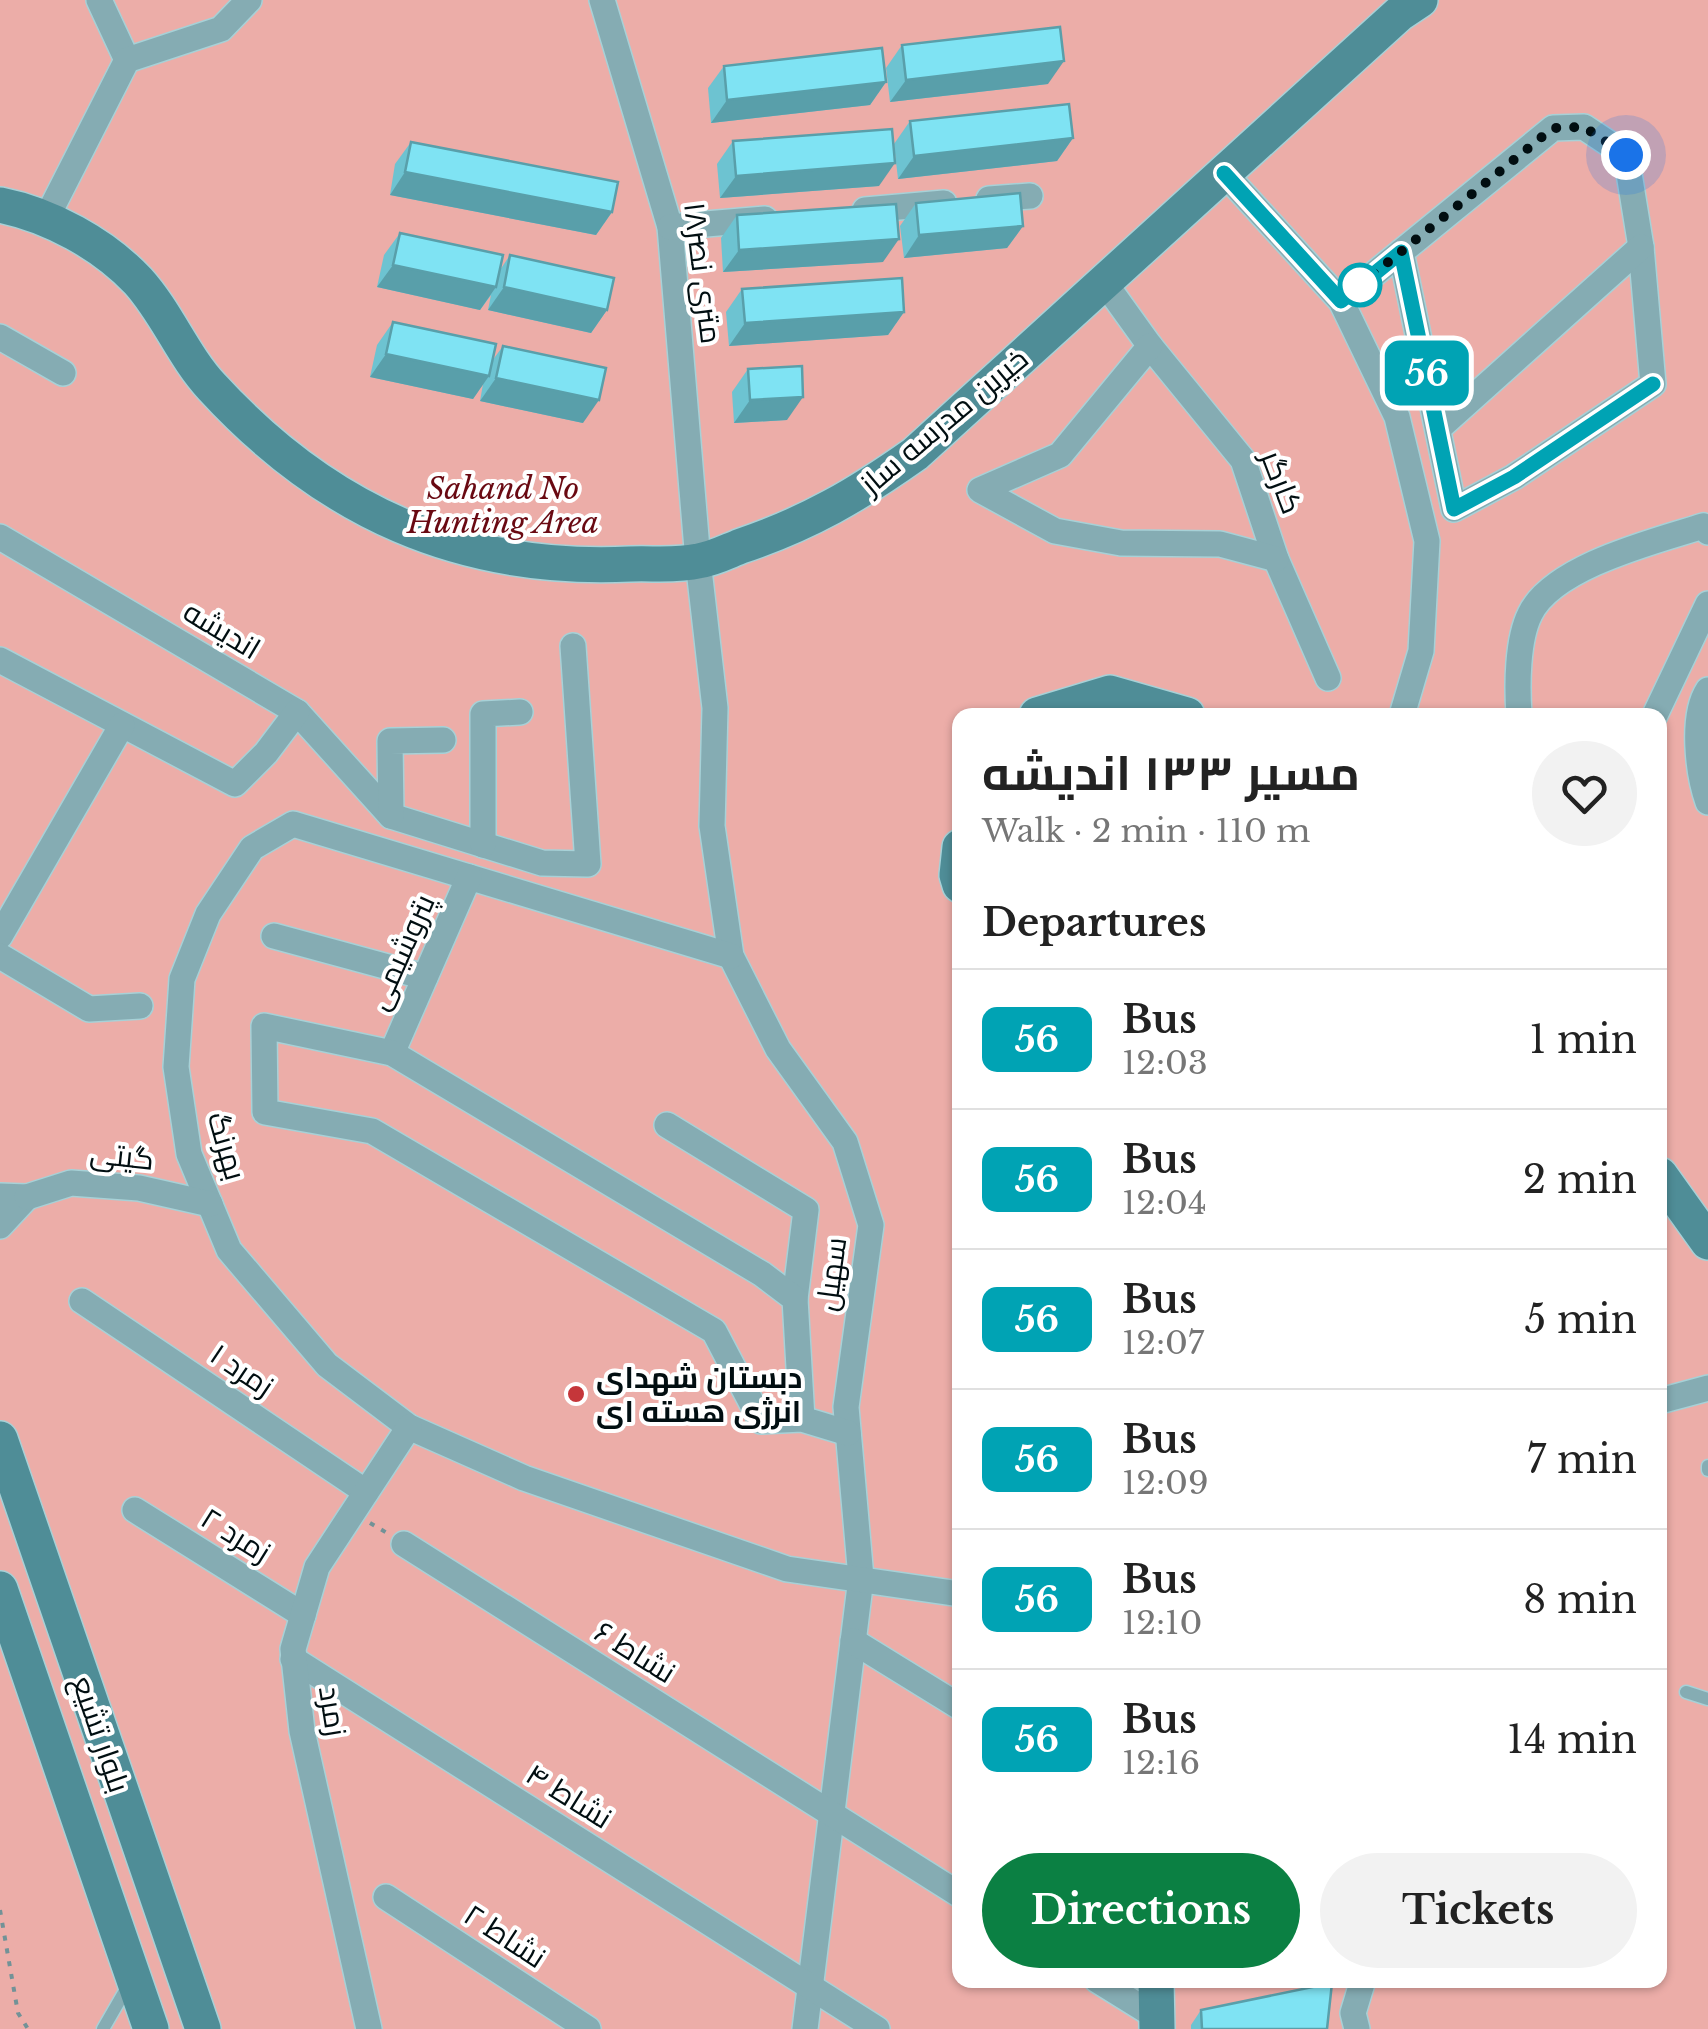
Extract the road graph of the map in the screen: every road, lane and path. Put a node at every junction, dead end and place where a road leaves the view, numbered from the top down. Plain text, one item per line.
1 (99, 0) edge
2 (249, 0) edge
3 (602, 0) edge
4 (1420, 0) edge
5 (127, 60) junction
6 (1224, 173) junction
7 (1030, 196) dead end
8 (0, 205) edge
9 (841, 212) edge
10 (784, 217) edge
11 (46, 220) junction
12 (670, 227) junction
13 (1641, 247) junction
14 (1401, 252) junction
15 (1104, 282) junction
16 (1341, 301) junction
17 (0, 337) edge
18 (1150, 346) junction
19 (64, 373) dead end
20 (1439, 428) junction
21 (1708, 532) edge
22 (0, 536) edge
23 (1276, 559) junction
24 (698, 562) junction
25 (1708, 604) edge
26 (573, 646) dead end
27 (0, 660) edge
28 (1328, 678) dead end
29 (1708, 690) edge
30 (1061, 708) edge
31 (1163, 708) edge
32 (1404, 708) edge
33 (1520, 708) edge
34 (1659, 708) edge
35 (297, 712) junction
36 (520, 712) dead end
37 (122, 725) junction
38 (443, 740) dead end
39 (1708, 802) edge
40 (388, 814) junction
41 (484, 845) junction
42 (469, 877) junction
43 (0, 936) edge
44 (274, 936) dead end
45 (0, 956) edge
46 (732, 956) junction
47 (425, 977) junction
48 (140, 1006) dead end
49 (392, 1053) junction
50 (668, 1125) dead end
51 (1667, 1186) edge
52 (0, 1196) edge
53 (28, 1197) junction
54 (210, 1204) junction
55 (0, 1226) edge
56 (1708, 1242) edge
57 (794, 1299) junction
58 (82, 1301) dead end
59 (1708, 1388) edge
60 (1667, 1399) edge
61 (802, 1419) junction
62 (409, 1427) junction
63 (848, 1433) junction
64 (0, 1439) edge
65 (360, 1502) junction
66 (135, 1510) dead end
67 (404, 1544) joint
68 (860, 1578) junction
69 (0, 1589) edge
70 (952, 1593) edge
71 (303, 1615) junction
72 (853, 1641) junction
73 (292, 1659) junction
74 (1686, 1692) dead end
75 (1708, 1699) edge
76 (952, 1702) edge
77 (831, 1815) junction
78 (952, 1890) edge
79 (386, 1897) dead end
80 (0, 1910) edge
81 (133, 1977) junction
82 (810, 1988) junction
83 (1108, 1988) edge
84 (1156, 1988) edge
85 (1361, 1988) edge
86 (1156, 2022) edge
87 (28, 2029) edge
88 (103, 2029) edge
89 (151, 2029) edge
90 (203, 2029) edge
91 (369, 2029) edge
92 (588, 2029) edge
93 (805, 2029) edge
94 (877, 2029) edge
95 (1357, 2029) edge

1 - 5 street
2 - 5 street
3 - 12 street, ۱۸متری نصر
4 - 6 street, خیرین مدرسه ساز
5 - 11 street
6 - 15 street, خیرین مدرسه ساز
6 - 16 street
7 - 9 street
8 - 11 street, خیرین مدرسه ساز
10 - 12 street
11 - 24 street, خیرین مدرسه ساز
12 - 24 street, ۱۸متری نصر
13 - 14 street
13 - 20 street
13 - 20 street
14 - 16 street
14 - 20 street
15 - 18 street, کارگر
15 - 24 street, خیرین مدرسه ساز
16 - 32 street
17 - 19 street
18 - 23 street, کارگر
18 - 23 street
21 - 33 street
22 - 35 street, اندیشه
23 - 28 street, کارگر
24 - 46 street, سهیل
25 - 34 street
26 - 41 street
27 - 37 street
29 - 39 street
30 - 31 street
35 - 37 street
35 - 40 street, اندیشه
36 - 41 street
37 - 43 street
38 - 40 street
40 - 41 street
42 - 46 street, بهرنگ
42 - 47 street, پتروشیمی
42 - 54 street, بهرنگ
44 - 47 street
45 - 48 street
46 - 63 street, سهیل
47 - 49 street, پتروشیمی
49 - 57 street
49 - 61 street
50 - 57 street
51 - 56 street
52 - 53 street, گیتی
53 - 54 street, گیتی
53 - 55 street
54 - 62 street, بهرنگ
57 - 61 street
58 - 65 street, زمرد ۱
59 - 60 street
61 - 63 street
62 - 65 street, زمرد
62 - 68 street, بهرنگ
63 - 68 street, سهیل
64 - 90 street, بلوار تشیع
65 - 67 path
65 - 71 street, زمرد
66 - 71 street, زمرد ۲
67 - 77 street, نشاط ۶
68 - 70 street, بهرنگ
68 - 72 street, سهیل
69 - 81 street, بلوار تشیع
71 - 73 street, زمرد
72 - 76 street
72 - 77 street, سهیل
73 - 82 street, نشاط ۴
73 - 91 street, زمرد
74 - 75 lane
77 - 78 street, نشاط ۶
77 - 82 street, سهیل
79 - 92 street, نشاط ۲
80 - 87 path
81 - 88 lane
81 - 89 street, بلوار تشیع
82 - 93 street, سهیل
82 - 94 street, نشاط ۴
83 - 86 street
84 - 86 street
85 - 95 street

